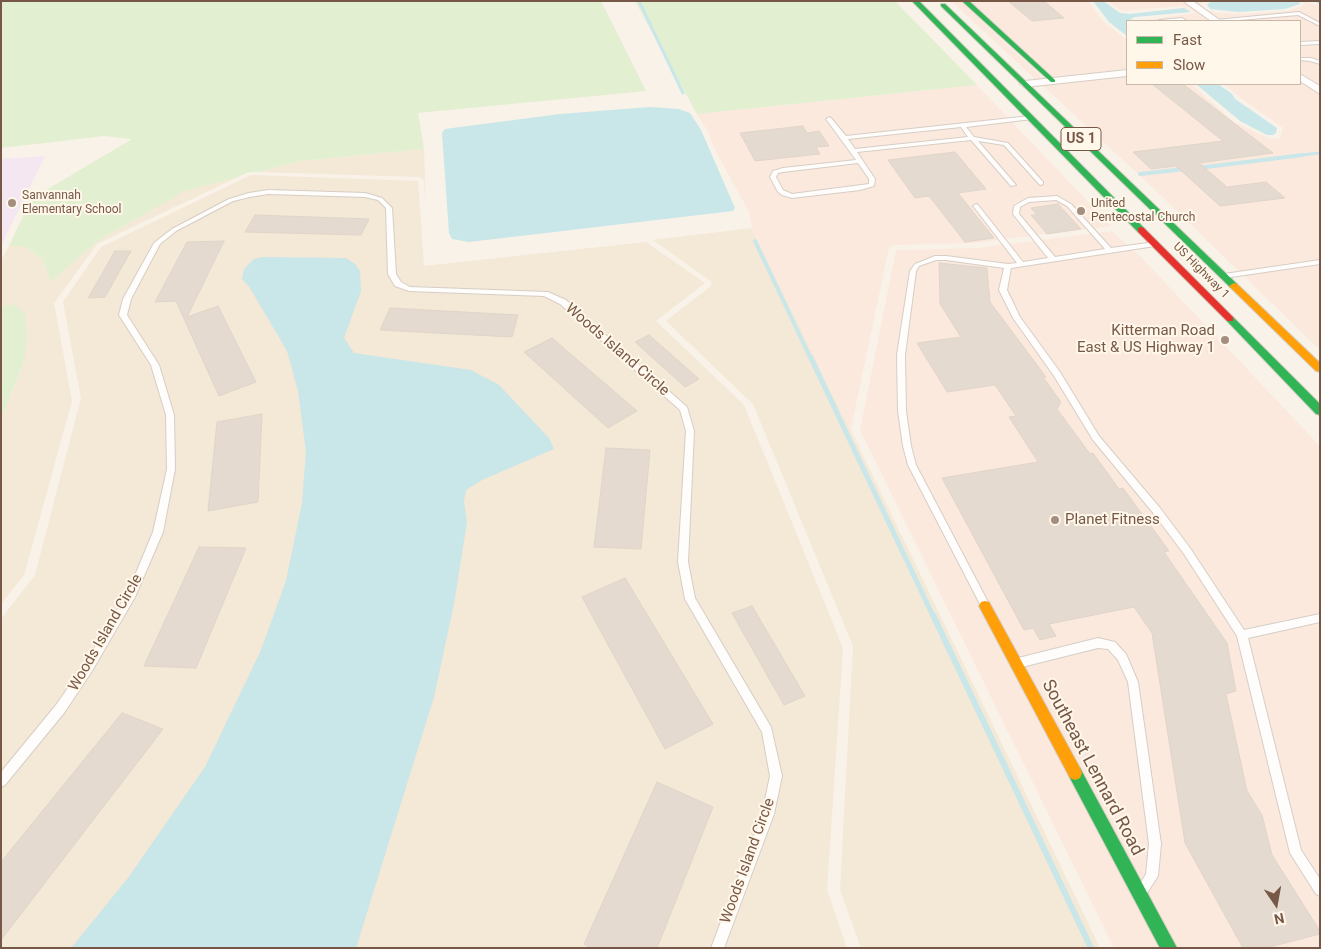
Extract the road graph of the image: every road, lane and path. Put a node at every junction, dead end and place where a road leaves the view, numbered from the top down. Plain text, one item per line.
1 (915, 1) edge
2 (939, 1) edge
3 (965, 1) edge
4 (1187, 1) edge
5 (1260, 16) junction
6 (1171, 20) edge
7 (1184, 20) edge
8 (1215, 20) edge
9 (1225, 20) edge
10 (1266, 20) edge
11 (1320, 25) edge
12 (1320, 42) edge
13 (1301, 43) edge
14 (1301, 59) edge
15 (1320, 64) edge
16 (978, 66) junction
17 (1126, 73) edge
18 (1301, 78) edge
19 (1052, 81) junction
20 (1025, 84) junction
21 (1320, 91) edge
22 (1030, 118) junction
23 (830, 119) dead end
24 (962, 125) junction
25 (844, 138) junction
26 (972, 138) junction
27 (853, 151) junction
28 (860, 161) junction
29 (1041, 183) dead end
30 (1014, 185) dead end
31 (976, 206) dead end
32 (1155, 244) junction
33 (1110, 250) junction
34 (1052, 258) junction
35 (1320, 262) edge
36 (1021, 263) junction
37 (1008, 266) junction
38 (1224, 276) junction
39 (1320, 369) edge
40 (1320, 411) edge
41 (985, 606) joint
42 (1320, 618) edge
43 (1242, 635) junction
44 (1016, 663) junction
45 (1, 781) edge
46 (1320, 890) edge
47 (1140, 893) junction
48 (717, 948) edge
49 (1169, 948) edge

1 - 16 main road, US Highway 1 / US 1
2 - 20 main road, US Highway 1 / US 1
3 - 19 main road
4 - 8 street
5 - 9 lane
5 - 10 lane
5 - 11 lane
6 - 7 lane
12 - 13 lane
14 - 15 lane
16 - 20 main road
16 - 22 main road, US Highway 1 / US 1
17 - 19 street
18 - 21 street
19 - 20 street
20 - 38 main road, US Highway 1 / US 1
22 - 24 lane
22 - 32 main road, US Highway 1 / US 1
23 - 25 lane
24 - 25 lane
24 - 26 lane
25 - 27 lane
26 - 27 lane
26 - 29 lane
26 - 30 lane
27 - 28 lane
28 - 28 lane
31 - 36 lane
32 - 33 lane
32 - 38 main road
32 - 40 main road, US Highway 1 / US 1
33 - 34 lane
33 - 34 lane
34 - 36 lane
35 - 38 lane
36 - 37 lane
37 - 41 lane
37 - 43 lane
38 - 39 main road, US Highway 1 / US 1
41 - 44 main road, Southeast Lennard Road
42 - 43 lane
43 - 46 lane
44 - 47 main road, Southeast Lennard Road
44 - 47 lane
45 - 48 lane, Woods Island Circle
47 - 49 main road, Southeast Lennard Road

